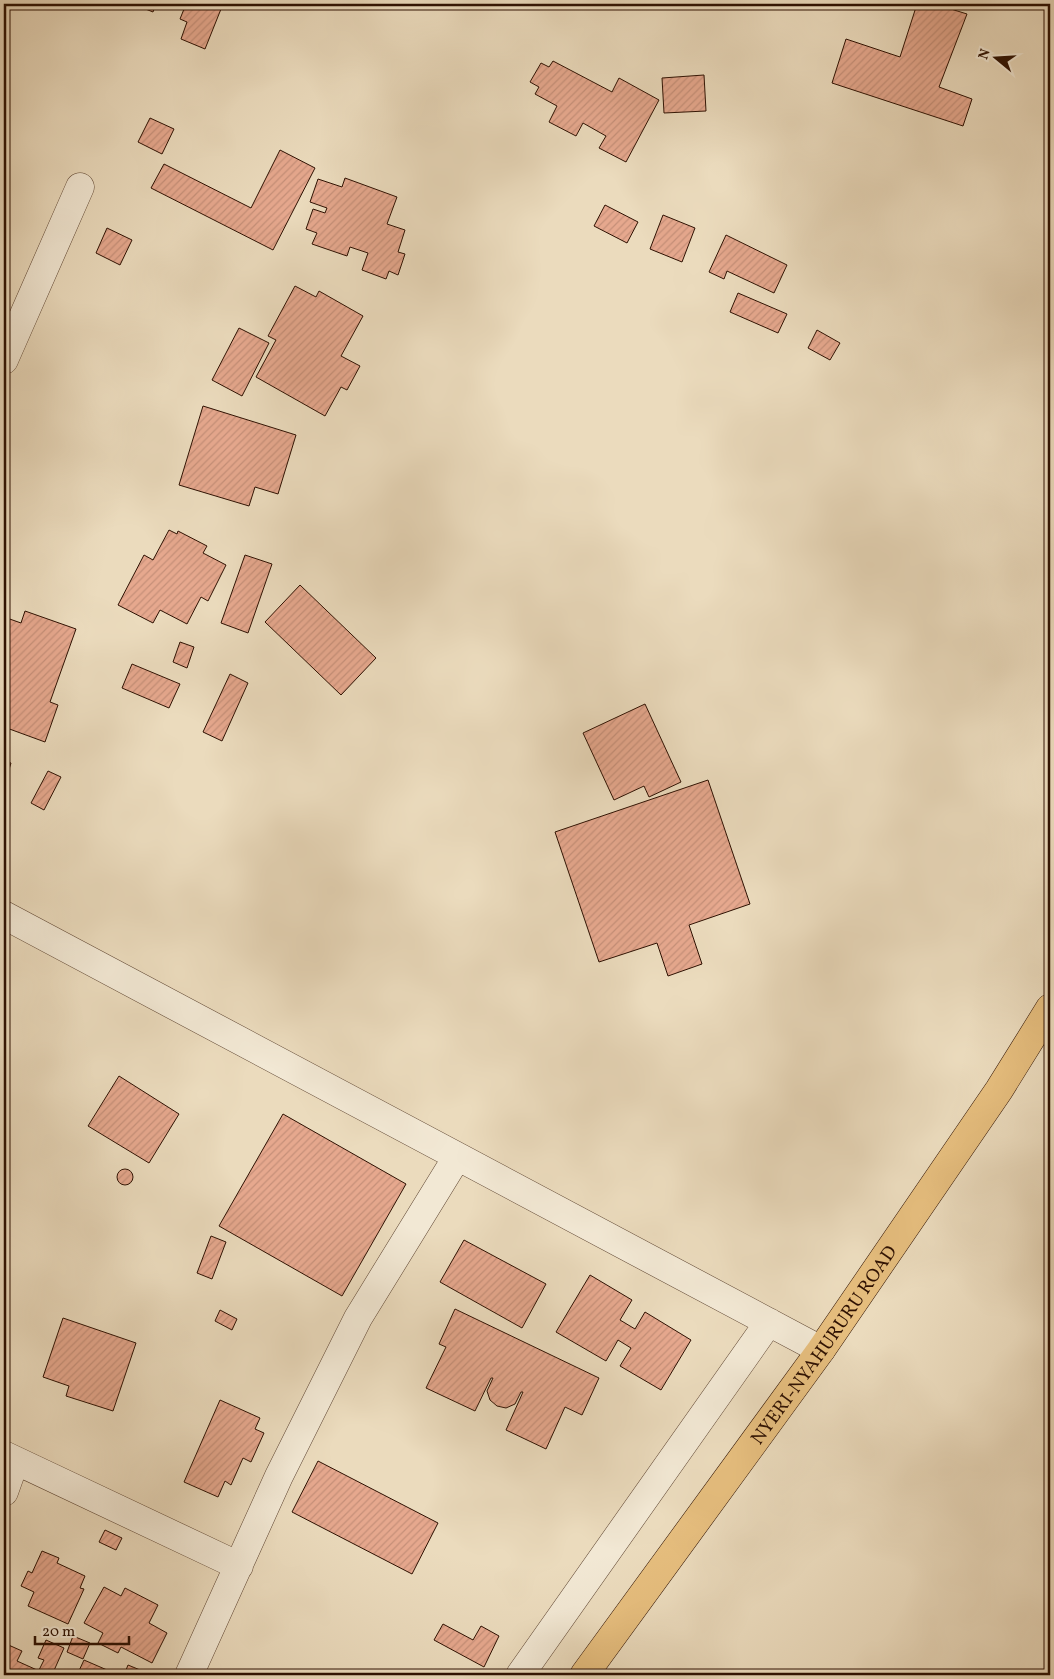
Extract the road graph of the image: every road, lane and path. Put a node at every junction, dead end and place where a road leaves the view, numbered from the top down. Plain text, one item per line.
1 (80, 187) dead end
2 (4, 360) edge
3 (4, 916) edge
4 (1050, 1008) edge
5 (457, 1157) junction
6 (769, 1322) junction
7 (822, 1350) junction
8 (9, 1458) edge
9 (4, 1492) edge
10 (239, 1566) junction
11 (189, 1675) edge
12 (520, 1675) edge
13 (584, 1675) edge

1 - 2 street
3 - 5 street
4 - 7 main road, NYERI-NYAHURURU ROAD
5 - 6 street
5 - 10 street
6 - 7 street
6 - 12 street
7 - 13 main road, NYERI-NYAHURURU ROAD
8 - 9 street
8 - 10 street
10 - 11 street

